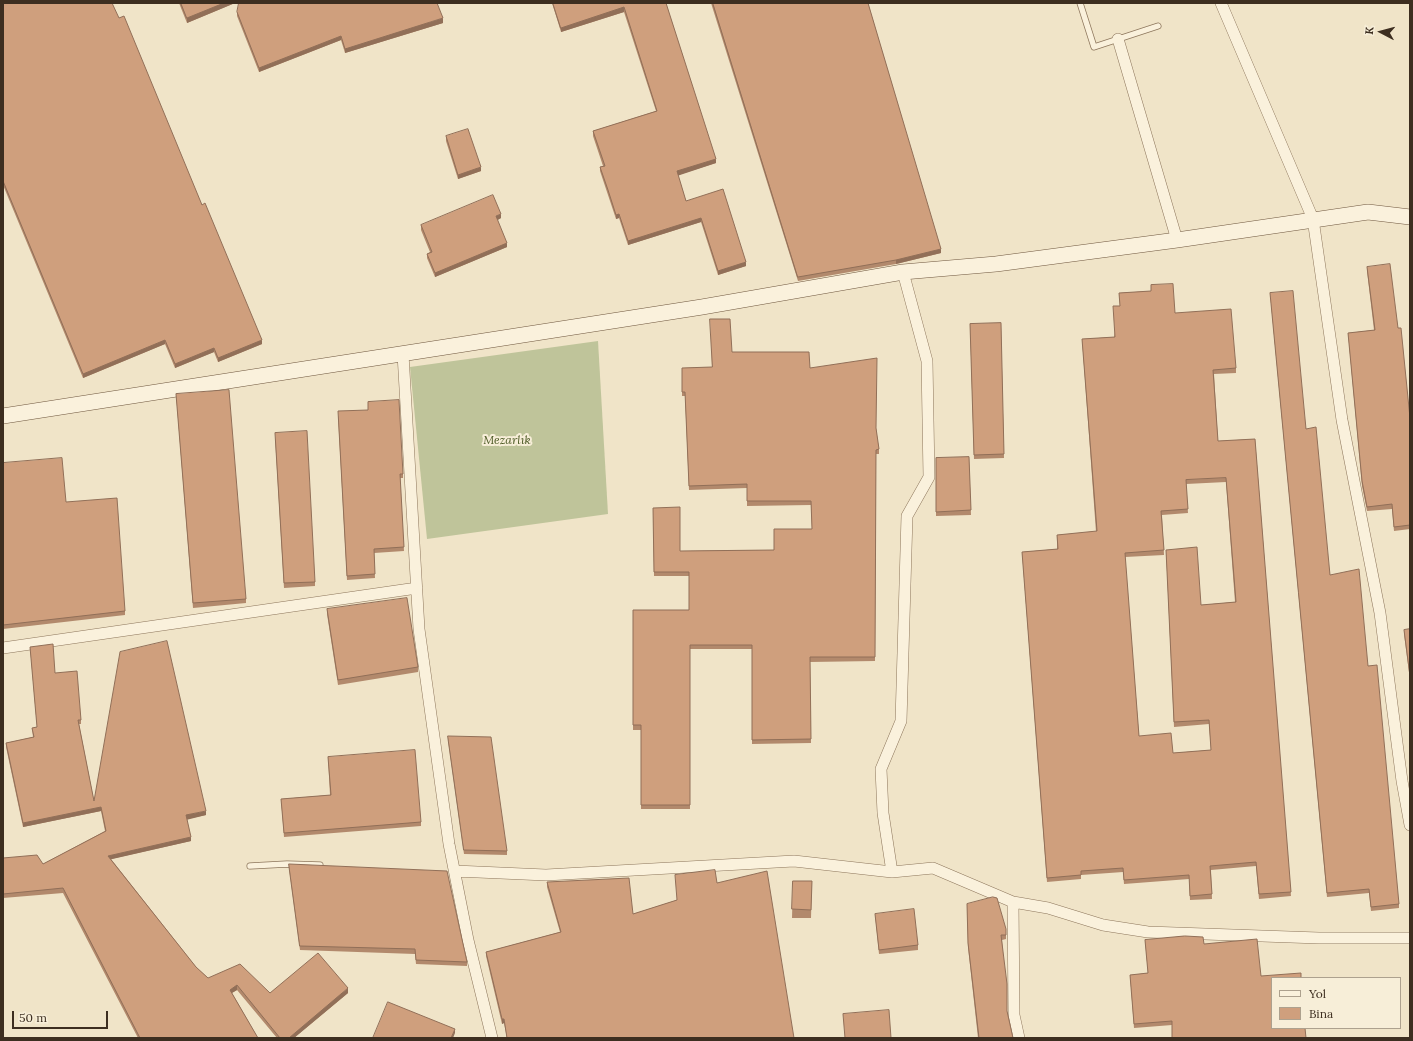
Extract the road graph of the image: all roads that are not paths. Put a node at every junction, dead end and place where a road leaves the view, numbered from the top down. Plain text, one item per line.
1 (1080, 3) edge
2 (1221, 3) edge
3 (1158, 26) dead end
4 (1118, 39) junction
5 (1410, 217) edge
6 (1313, 219) junction
7 (1177, 240) junction
8 (903, 272) junction
9 (403, 354) junction
10 (3, 416) edge
11 (417, 588) junction
12 (3, 648) edge
13 (1410, 825) edge
14 (250, 866) dead end
15 (327, 866) edge
16 (451, 871) junction
17 (892, 872) junction
18 (1013, 902) junction
19 (1410, 938) edge
20 (492, 1038) edge
21 (1019, 1038) edge

1 - 4 lane
2 - 6 street
3 - 4 lane
4 - 7 street
5 - 6 street
6 - 7 street
6 - 13 street
7 - 8 street
8 - 9 street
8 - 17 street
9 - 10 street
9 - 11 street
11 - 12 street
11 - 16 street
14 - 15 lane
16 - 17 street
16 - 20 street
17 - 18 street
18 - 19 street
18 - 21 street

